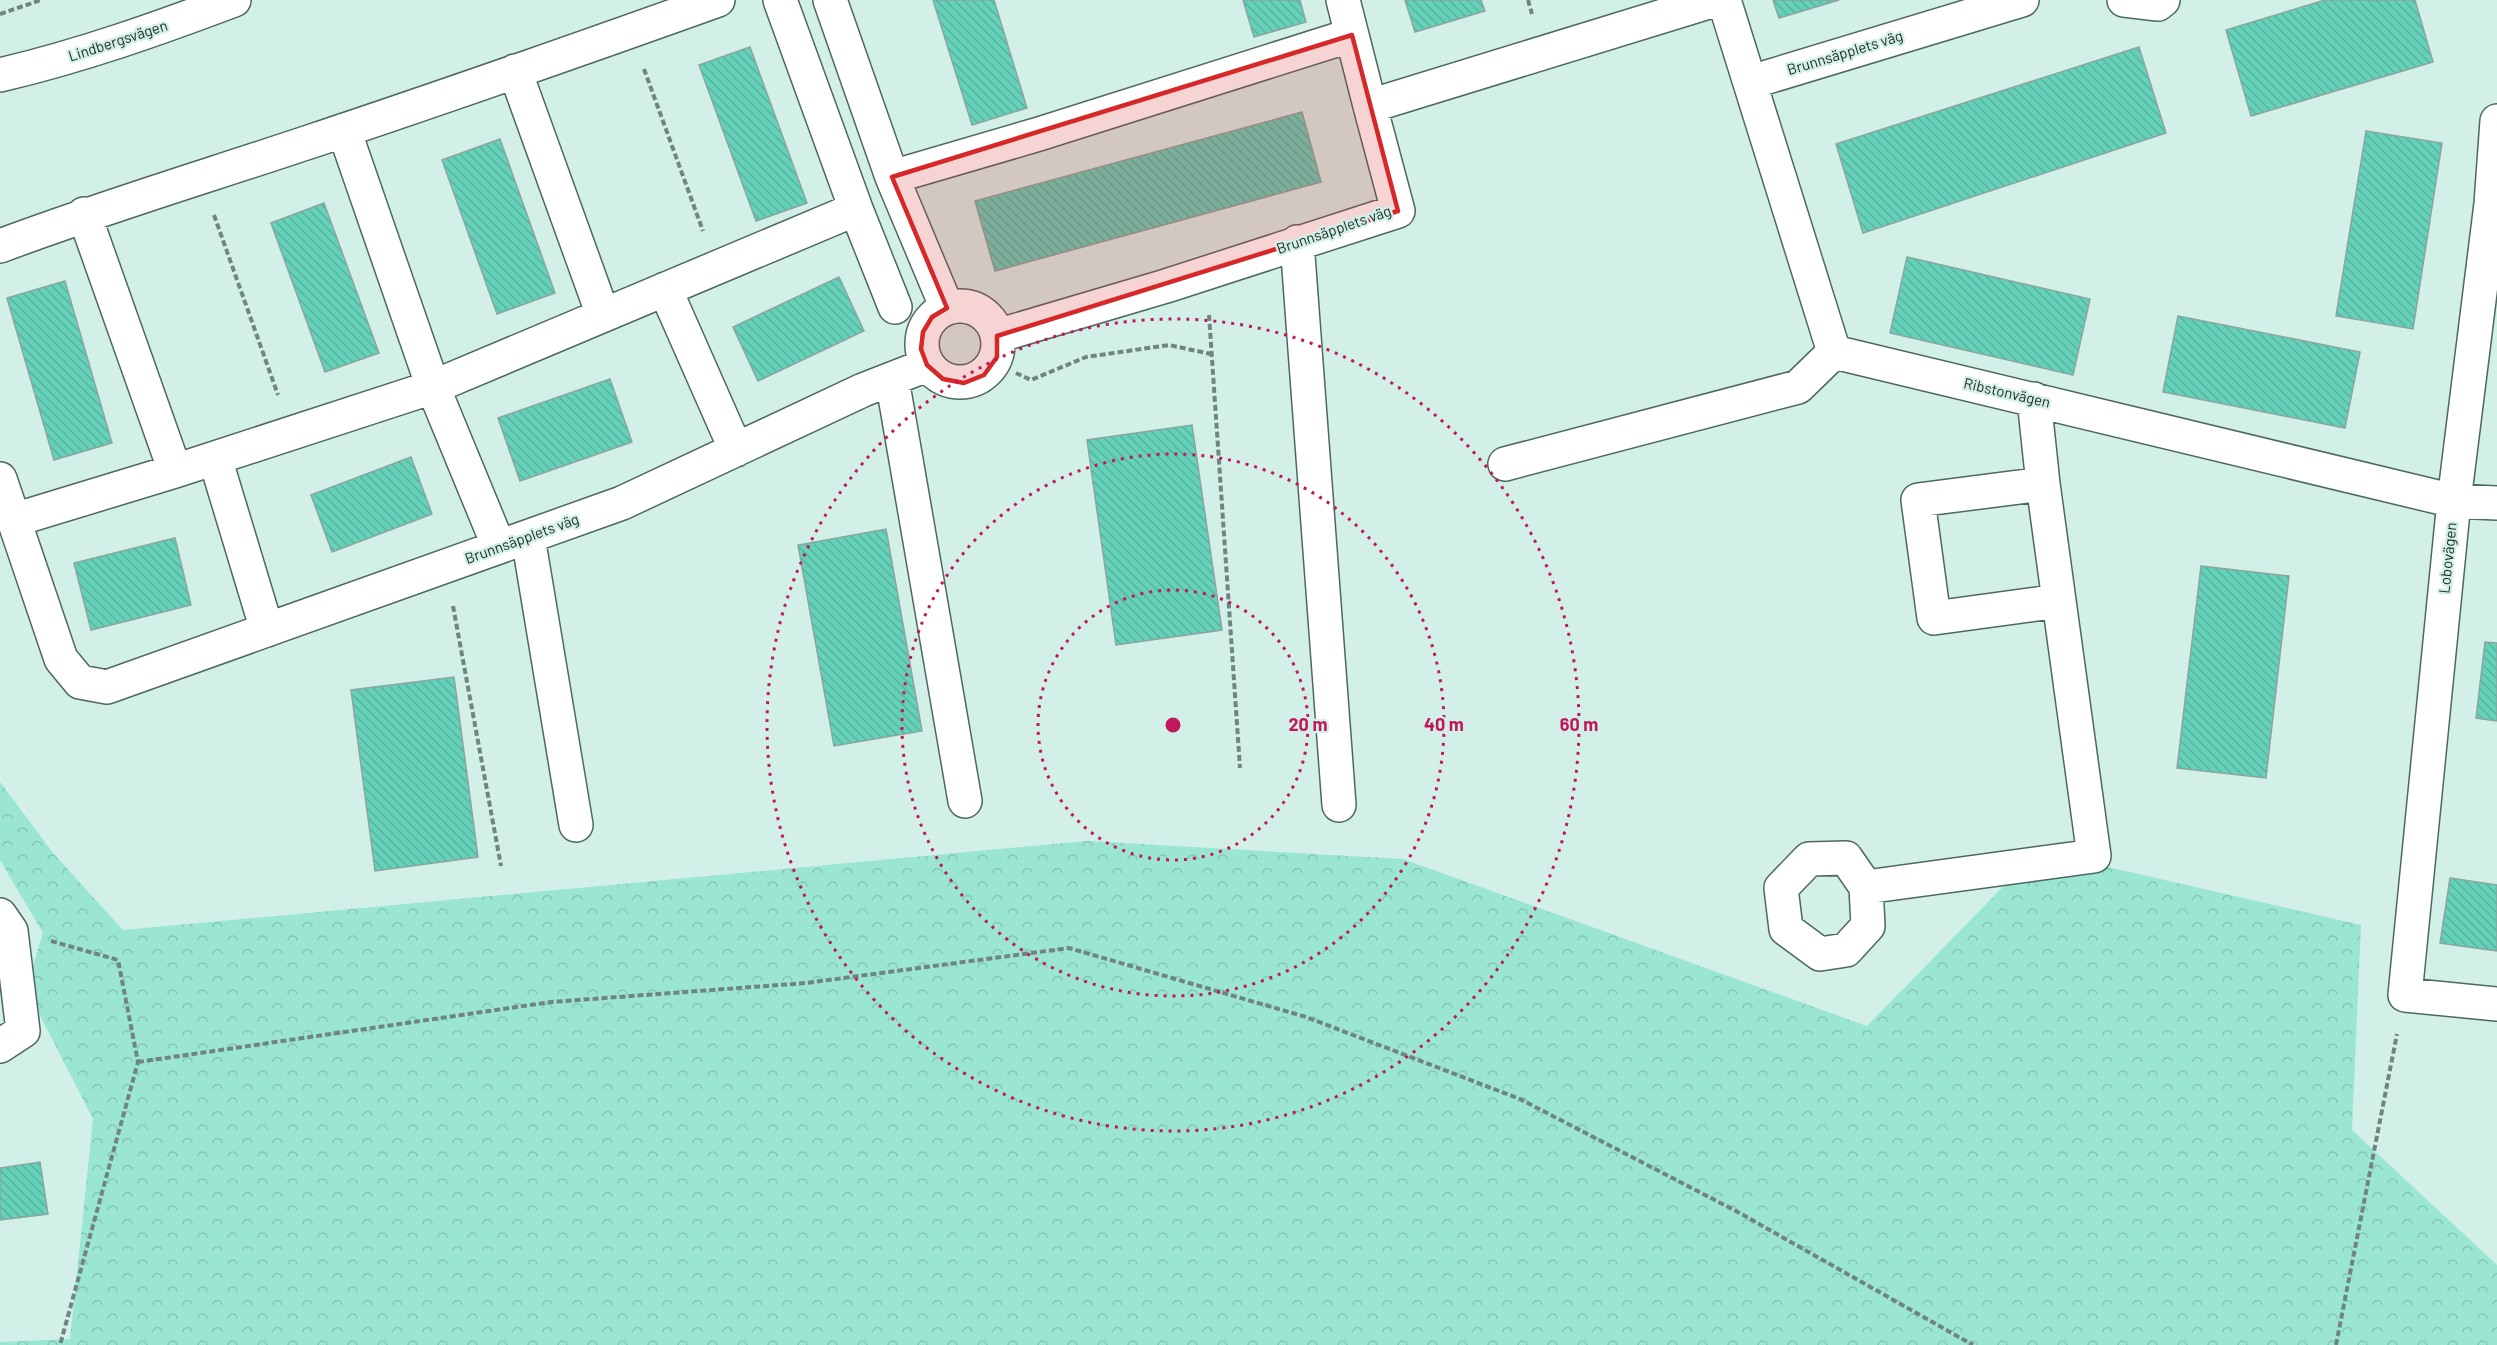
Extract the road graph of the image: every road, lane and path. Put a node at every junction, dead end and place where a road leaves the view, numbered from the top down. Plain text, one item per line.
1 (41, 0) edge
2 (234, 0) edge
3 (718, 0) edge
4 (780, 0) edge
5 (830, 0) edge
6 (1343, 0) edge
7 (1715, 0) edge
8 (1724, 0) edge
9 (2022, 0) edge
10 (2124, 0) edge
11 (2163, 0) edge
12 (0, 14) edge
13 (631, 33) junction
14 (1352, 35) junction
15 (514, 71) junction
16 (0, 75) edge
17 (1751, 82) junction
18 (1370, 106) junction
19 (2497, 121) edge
20 (344, 130) junction
21 (201, 177) junction
22 (892, 177) junction
23 (856, 209) junction
24 (84, 214) junction
25 (1297, 242) junction
26 (0, 246) edge
27 (717, 268) junction
28 (1206, 273) junction
29 (665, 290) junction
30 (896, 307) dead end
31 (947, 308) junction
32 (603, 315) junction
33 (995, 349) junction
34 (1834, 352) junction
35 (1211, 354) junction
36 (927, 365) junction
37 (892, 379) junction
38 (433, 387) junction
39 (2034, 399) junction
40 (291, 432) junction
41 (736, 450) junction
42 (215, 458) junction
43 (1504, 464) dead end
44 (175, 471) junction
45 (0, 479) edge
46 (2043, 484) junction
47 (2454, 501) junction
48 (2497, 504) edge
49 (14, 520) junction
50 (514, 542) junction
51 (445, 567) junction
52 (2059, 602) junction
53 (267, 630) junction
54 (1240, 768) dead end
55 (964, 801) dead end
56 (1339, 805) dead end
57 (576, 825) dead end
58 (501, 866) dead end
59 (1866, 887) dead end
60 (6, 923) edge
61 (2405, 995) junction
62 (2497, 1004) edge
63 (0, 1046) edge
64 (138, 1062) junction
65 (60, 1345) edge
66 (1973, 1345) edge
67 (2336, 1345) edge

1 - 12 path
2 - 16 street, Lindbergsvägen
3 - 13 street
4 - 23 street
5 - 22 street
6 - 14 street
7 - 18 street
8 - 17 street
9 - 17 street, Brunnsäpplets väg
10 - 11 street
13 - 15 street
13 - 27 path
14 - 18 street
14 - 22 street
15 - 20 street
15 - 32 street
17 - 34 street
18 - 25 street, Brunnsäpplets väg
19 - 47 street, Lobovägen
20 - 21 street
20 - 38 street
21 - 24 street
21 - 40 path
22 - 31 street
23 - 27 street
23 - 30 street
24 - 26 street
24 - 44 street
25 - 28 street, Brunnsäpplets väg
25 - 56 street
27 - 29 street
28 - 33 street, Brunnsäpplets väg
28 - 35 path
29 - 32 street
29 - 41 street
31 - 33 street
31 - 36 street
32 - 38 street
33 - 35 path
33 - 36 street
34 - 39 street, Ribstonvägen
34 - 43 street
35 - 54 path
36 - 37 street, Brunnsäpplets väg
37 - 41 street, Brunnsäpplets väg
37 - 55 street
38 - 40 street
38 - 50 street
39 - 46 street
39 - 47 street, Ribstonvägen
40 - 42 street
41 - 50 street, Brunnsäpplets väg
42 - 44 street
42 - 53 street
44 - 49 street
45 - 49 street
46 - 52 street
46 - 52 street
47 - 48 street, Ribstonvägen
47 - 61 street, Lobovägen
49 - 53 street, Brunnsäpplets väg
50 - 51 street, Brunnsäpplets väg
50 - 57 street
51 - 53 street, Brunnsäpplets väg
51 - 58 path
52 - 59 street
60 - 63 street
60 - 64 path
61 - 62 street
61 - 67 path
64 - 65 path
64 - 66 path

